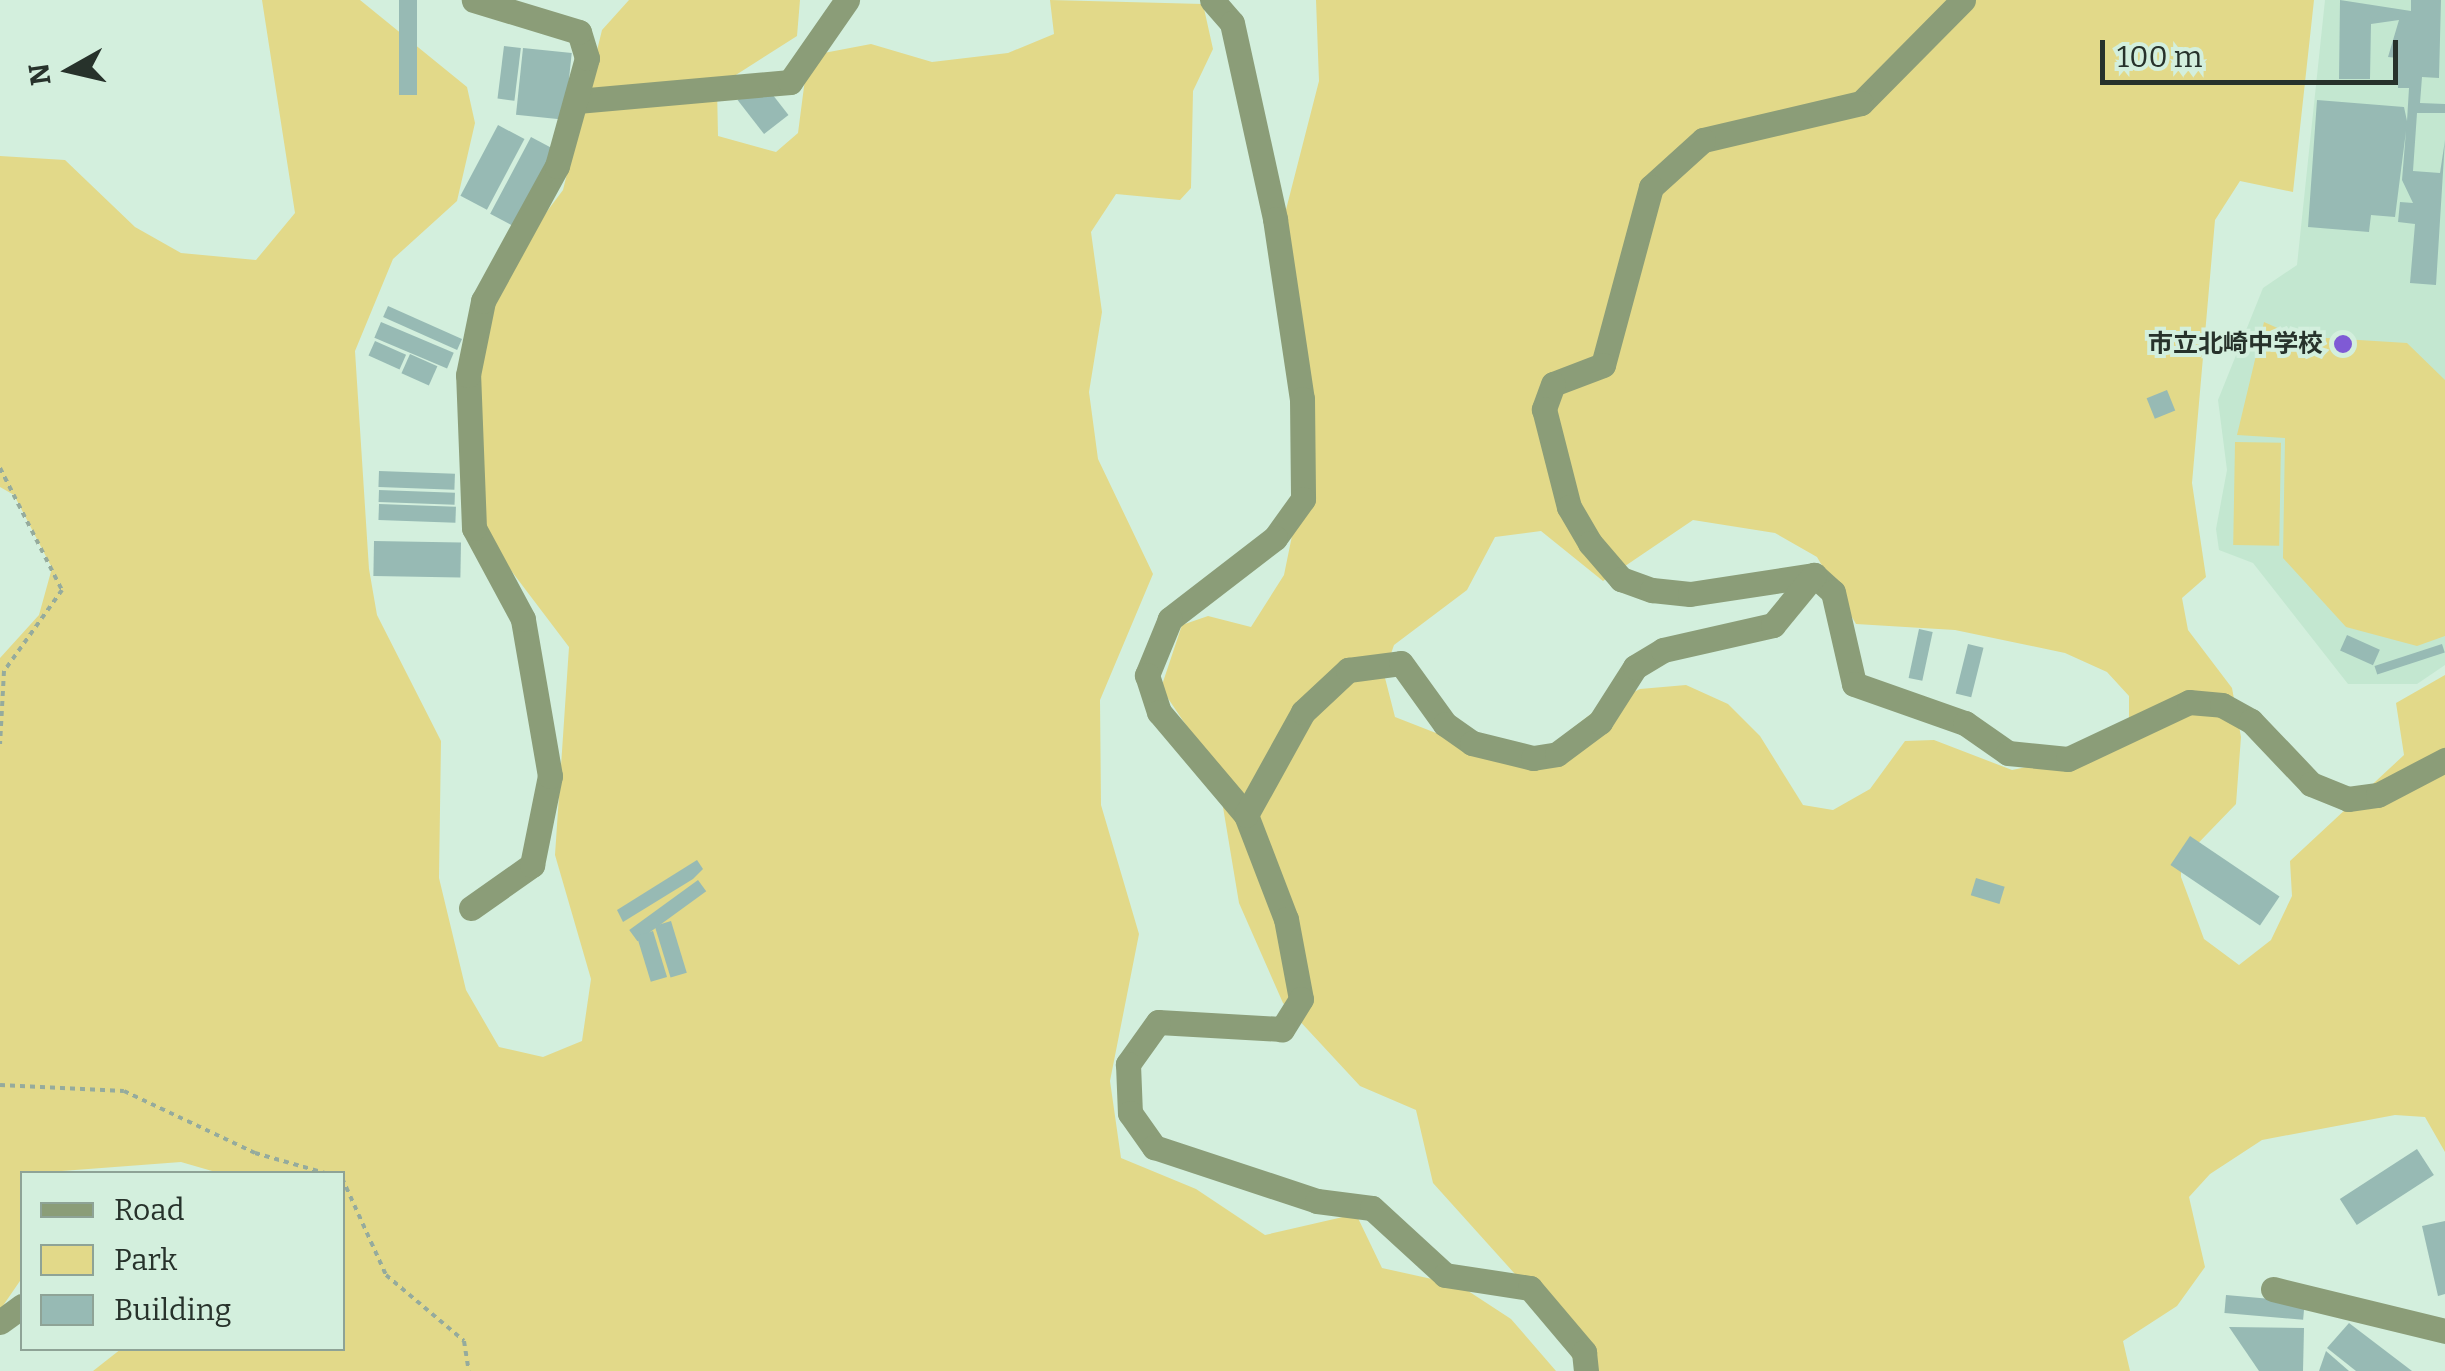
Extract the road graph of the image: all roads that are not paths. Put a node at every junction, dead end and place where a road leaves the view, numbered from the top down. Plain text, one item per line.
1 (474, 0) edge
2 (847, 0) edge
3 (1212, 0) edge
4 (1963, 0) edge
5 (576, 101) junction
6 (1814, 575) junction
7 (2445, 760) edge
8 (1246, 816) junction
9 (471, 908) dead end
10 (2273, 1289) dead end
11 (2445, 1331) edge
12 (1586, 1371) edge

1 - 5 street
2 - 5 street
3 - 8 street
4 - 6 street
5 - 9 street
6 - 7 street
6 - 8 street
8 - 12 street
10 - 11 street

